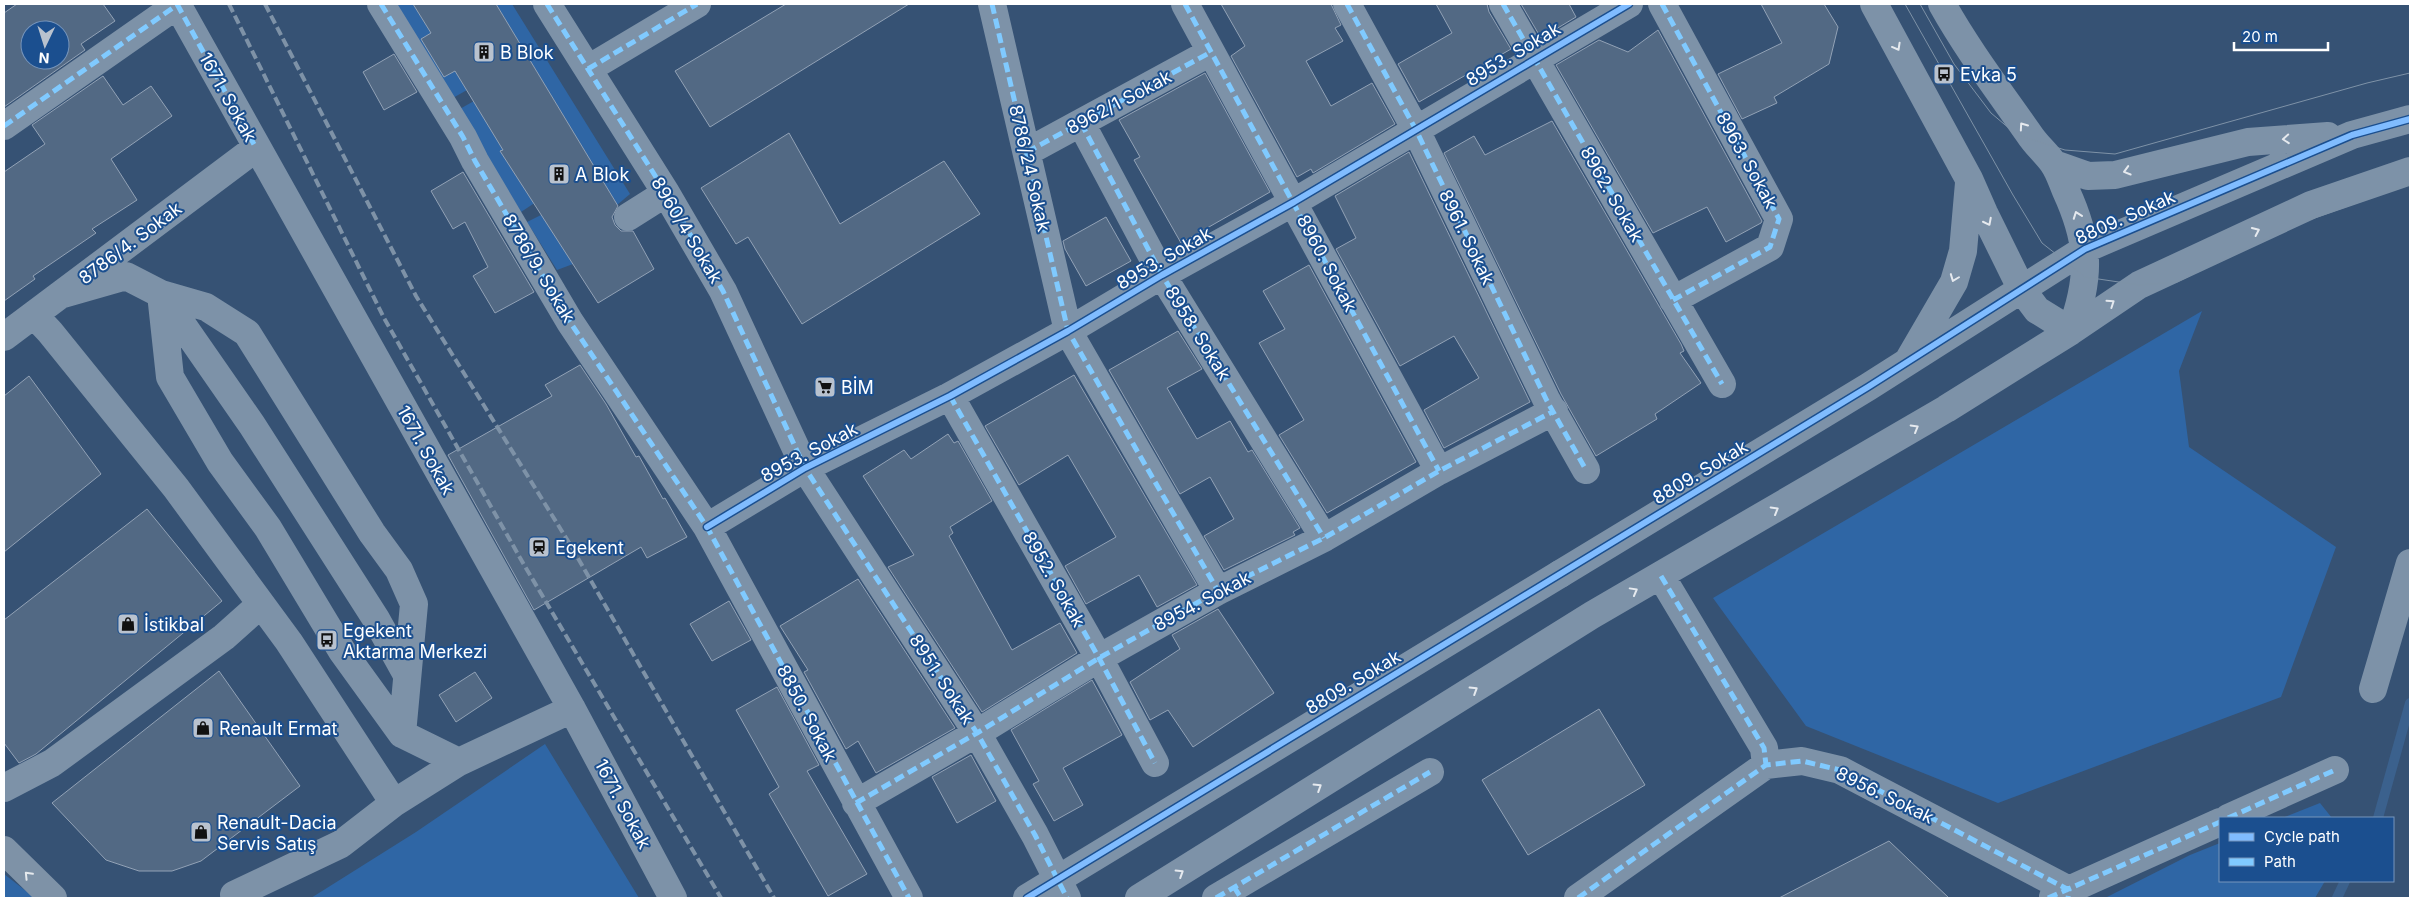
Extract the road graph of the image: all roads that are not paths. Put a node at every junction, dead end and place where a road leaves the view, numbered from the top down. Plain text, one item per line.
1 (177, 4) edge
2 (381, 4) edge
3 (547, 4) edge
4 (697, 4) edge
5 (992, 4) edge
6 (1185, 4) edge
7 (1347, 4) edge
8 (1503, 4) edge
9 (1629, 4) edge
10 (1662, 4) edge
11 (1874, 4) edge
12 (1942, 4) edge
13 (1211, 52) junction
14 (1533, 59) junction
15 (588, 70) junction
16 (2410, 119) edge
17 (1081, 123) junction
18 (4, 126) edge
19 (1416, 130) junction
20 (2352, 135) junction
21 (256, 148) junction
22 (1027, 152) junction
23 (2054, 164) junction
24 (2410, 171) edge
25 (1970, 179) junction
26 (666, 193) junction
27 (1294, 202) junction
28 (628, 217) dead end
29 (2085, 250) junction
30 (1162, 275) junction
31 (2022, 290) junction
32 (63, 294) junction
33 (161, 294) junction
34 (1673, 300) junction
35 (34, 315) junction
36 (1068, 331) junction
37 (2071, 331) junction
38 (4, 337) edge
39 (1907, 362) junction
40 (1722, 384) dead end
41 (950, 396) junction
42 (1554, 411) junction
43 (805, 468) junction
44 (1586, 470) dead end
45 (1439, 471) junction
46 (707, 526) junction
47 (1324, 538) junction
48 (2410, 563) edge
49 (1661, 576) junction
50 (1218, 590) junction
51 (261, 604) junction
52 (1100, 658) junction
53 (407, 675) junction
54 (2373, 689) dead end
55 (572, 709) junction
56 (977, 733) junction
57 (402, 734) junction
58 (459, 762) junction
59 (1155, 763) dead end
60 (1766, 765) junction
61 (2335, 770) dead end
62 (1430, 772) dead end
63 (4, 788) edge
64 (394, 803) junction
65 (856, 803) junction
66 (2230, 817) edge
67 (2219, 822) edge
68 (4, 850) edge
69 (234, 895) dead end
70 (1230, 895) edge
71 (2062, 896) edge
72 (53, 898) edge
73 (673, 898) edge
74 (909, 898) edge
75 (1027, 898) edge
76 (1067, 898) edge
77 (1139, 898) edge
78 (1578, 898) edge

1 - 18 street
1 - 21 street, 1671. Sokak
2 - 46 street, 8786/9. Sokak
3 - 15 street, 8960/4 Sokak
4 - 15 street
5 - 22 street, 8786/24 Sokak
6 - 13 street, 8960. Sokak
7 - 19 street, 8961. Sokak
8 - 14 street, 8962. Sokak
9 - 14 street, 8953. Sokak
10 - 34 street, 8963. Sokak
11 -> 25 street
23 -> 12 street
13 - 17 street, 8962/1 Sokak
13 - 27 street, 8960. Sokak
14 - 19 street, 8953. Sokak
14 - 34 street, 8962. Sokak
15 - 26 street, 8960/4 Sokak
16 - 20 street, 8809. Sokak
17 - 22 street, 8962/1 Sokak
17 - 30 street, 8958. Sokak
19 - 27 street, 8953. Sokak
19 - 42 street, 8961. Sokak
20 -> 23 street
20 - 29 street, 8809. Sokak
21 - 32 street, 8786/4. Sokak
21 - 55 street, 1671. Sokak
22 - 36 street, 8786/24 Sokak
29 -> 23 street
37 -> 24 street
25 -> 31 street
25 -> 39 street
26 - 28 street
26 - 43 street, 8960/4 Sokak
27 - 30 street, 8953. Sokak
27 - 45 street, 8960. Sokak
29 - 31 street, 8809. Sokak
29 - 37 street
30 - 36 street, 8953. Sokak
30 - 47 street, 8958. Sokak
31 - 37 street
31 - 39 street, 8809. Sokak
32 - 33 street
32 - 35 street, 8786/4. Sokak
33 - 53 street
33 - 53 street
33 - 57 street
34 - 40 street, 8962. Sokak
35 - 38 street, 8786/4. Sokak
35 - 51 street
36 - 41 street, 8953. Sokak
36 - 50 street, 8786/24 Sokak
49 -> 37 street
39 - 75 street, 8809. Sokak, bridge
41 - 43 street, 8953. Sokak
41 - 52 street, 8952. Sokak
42 - 44 street, 8961. Sokak
42 - 45 street, 8954. Sokak
43 - 46 street, 8953. Sokak
43 - 56 street, 8951. Sokak
45 - 47 street, 8954. Sokak
46 - 65 street, 8850. Sokak
47 - 50 street, 8954. Sokak
48 - 54 street
49 - 60 street
77 -> 49 street
50 - 52 street, 8954. Sokak
51 - 63 street
51 - 64 street
52 - 56 street, 8954. Sokak
52 - 59 street, 8952. Sokak
53 - 57 street
55 - 58 street
55 - 73 street, 1671. Sokak
56 - 65 street, 8954. Sokak
56 - 76 street, 8951. Sokak
57 - 58 street
58 - 64 street
60 - 71 street, 8956. Sokak
60 - 78 street, 8956. Sokak
61 - 66 street
62 - 70 street
64 - 69 street
65 - 74 street, 8850. Sokak
67 - 71 street
72 -> 68 highway

